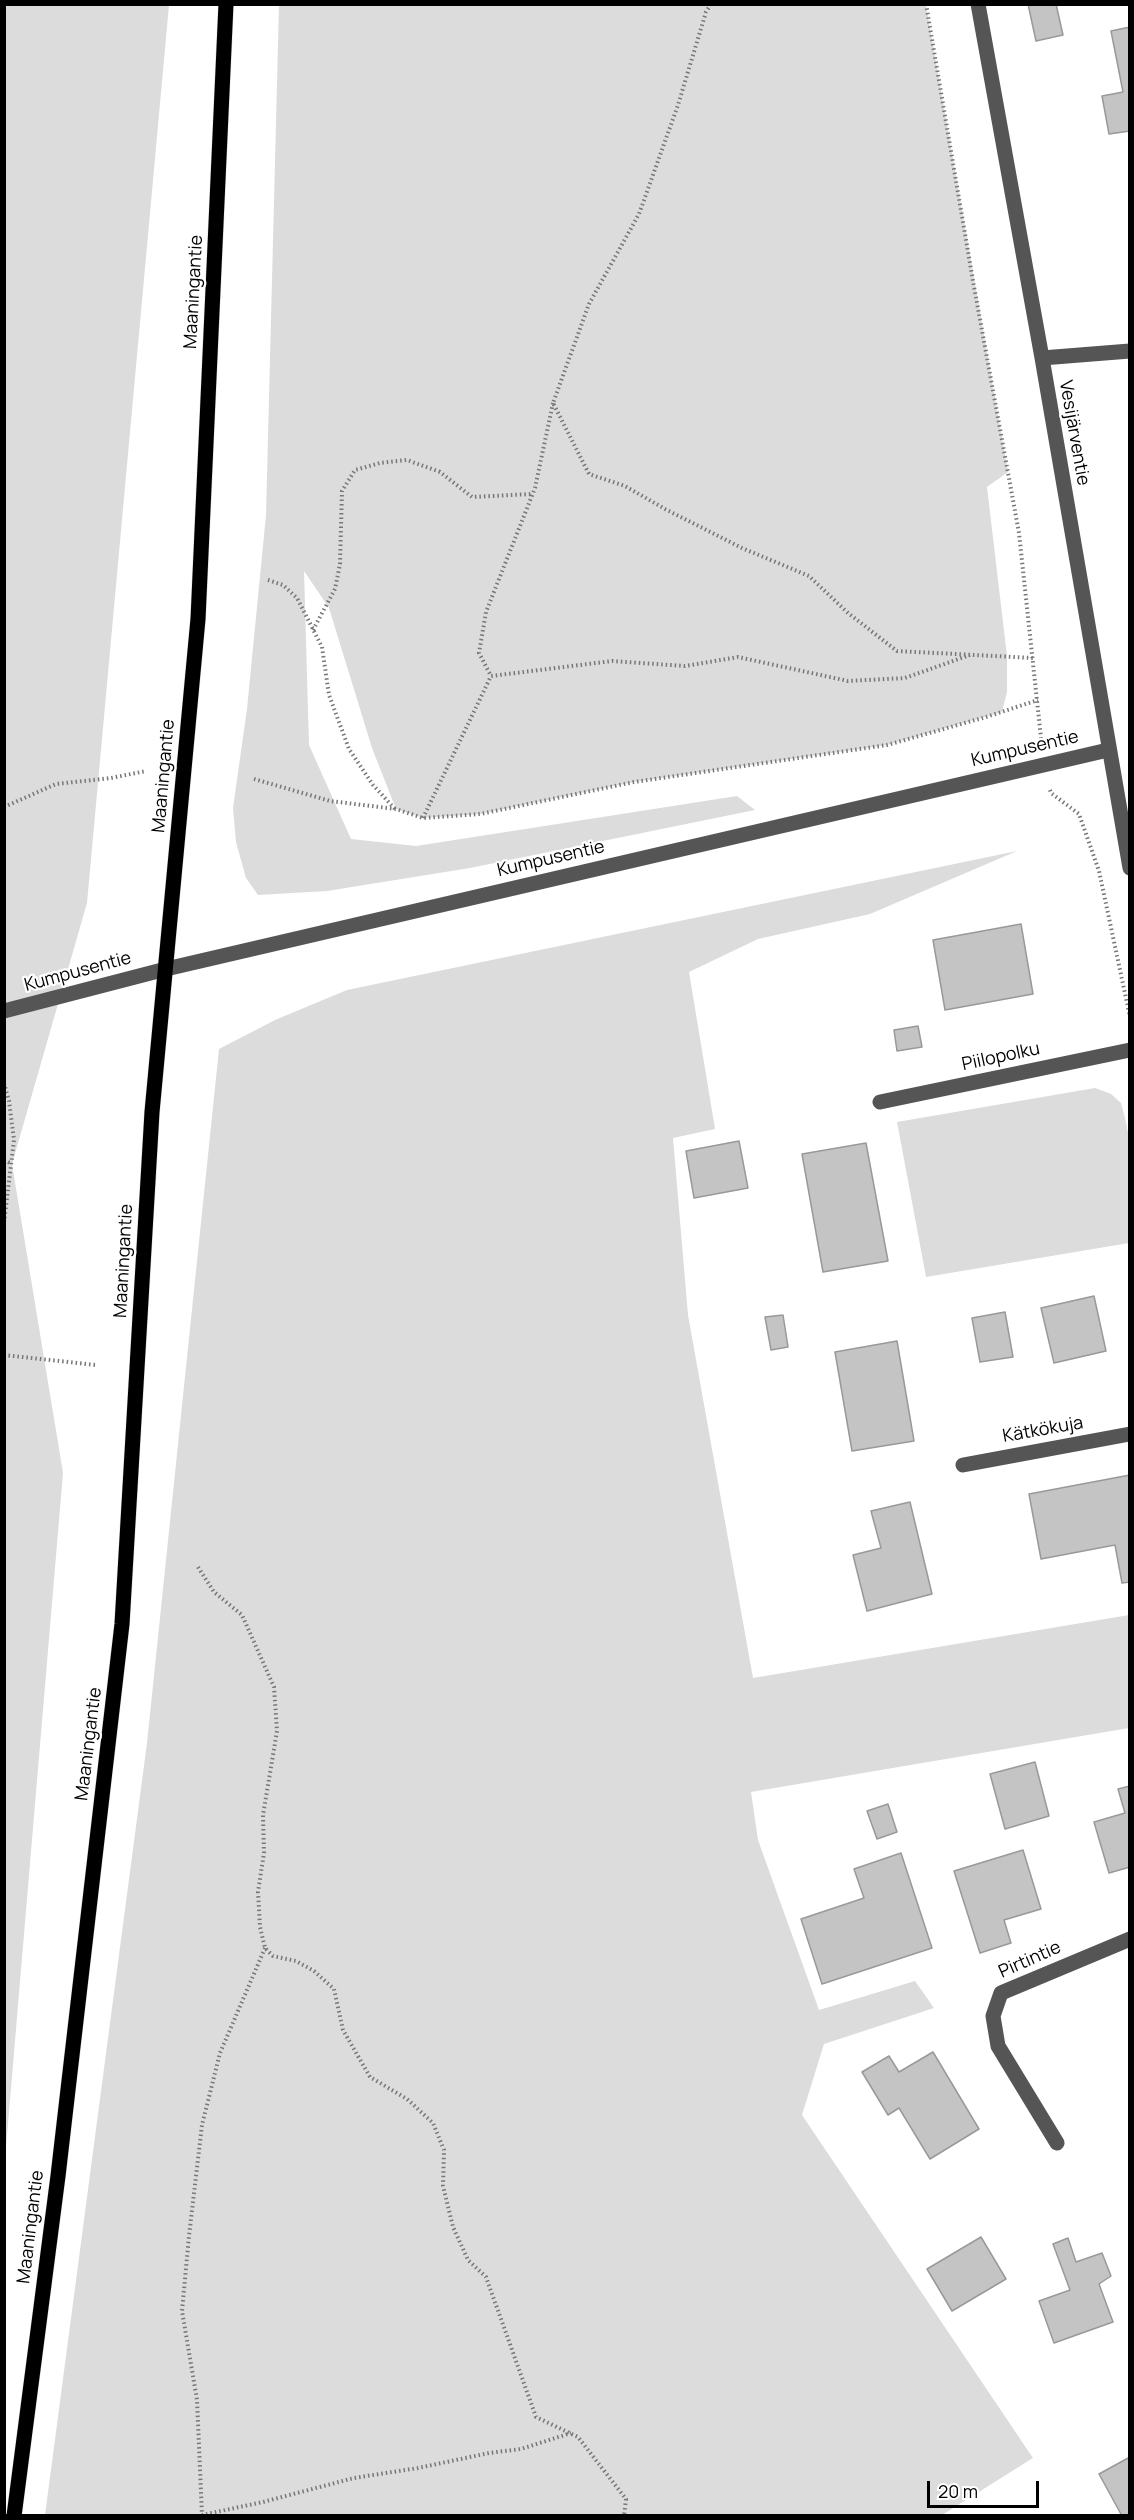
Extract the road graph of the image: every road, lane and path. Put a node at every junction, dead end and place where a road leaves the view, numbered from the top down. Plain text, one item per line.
1 (226, 4) edge
2 (711, 4) edge
3 (926, 4) edge
4 (978, 4) edge
5 (1130, 351) edge
6 (1042, 358) junction
7 (553, 403) junction
8 (532, 494) junction
9 (268, 580) dead end
10 (313, 630) junction
11 (974, 654) junction
12 (1033, 658) junction
13 (491, 676) junction
14 (1038, 700) junction
15 (1108, 750) junction
16 (1043, 765) junction
17 (146, 771) dead end
18 (254, 779) dead end
19 (4, 807) edge
20 (396, 809) junction
21 (423, 818) junction
22 (1130, 868) edge
23 (166, 969) junction
24 (4, 1011) edge
25 (1130, 1017) edge
26 (1130, 1050) edge
27 (4, 1083) edge
28 (880, 1102) dead end
29 (4, 1160) edge
30 (12, 1164) junction
31 (4, 1223) edge
32 (4, 1355) edge
33 (96, 1365) dead end
34 (1130, 1434) edge
35 (963, 1465) dead end
36 (198, 1567) dead end
37 (1130, 1939) edge
38 (265, 1948) junction
39 (1057, 2143) dead end
40 (571, 2433) junction
41 (202, 2515) edge
42 (14, 2516) edge
43 (624, 2516) edge

1 - 23 main road, Maaningantie
2 - 7 path
3 - 12 path
4 - 6 street, Vesijärventie
5 - 6 street
6 - 15 street, Vesijärventie
7 - 8 path
7 - 11 path
8 - 10 path
8 - 13 path
9 - 10 path
10 - 20 path
11 - 12 path
11 - 13 path
12 - 14 path
13 - 21 path
14 - 16 path
14 - 21 path
15 - 16 street, Kumpusentie
15 - 22 street, Vesijärventie
16 - 23 street, Kumpusentie
16 - 25 path
17 - 19 path
18 - 20 path
20 - 21 path
23 - 24 street, Kumpusentie
23 - 42 main road, Maaningantie
26 - 28 street, Piilopolku
27 - 30 path
29 - 30 path
30 - 31 path
32 - 33 path
34 - 35 street, Kätkökuja
36 - 38 path
37 - 39 street, Pirtintie
38 - 40 path
38 - 41 path
40 - 41 path
40 - 43 path

